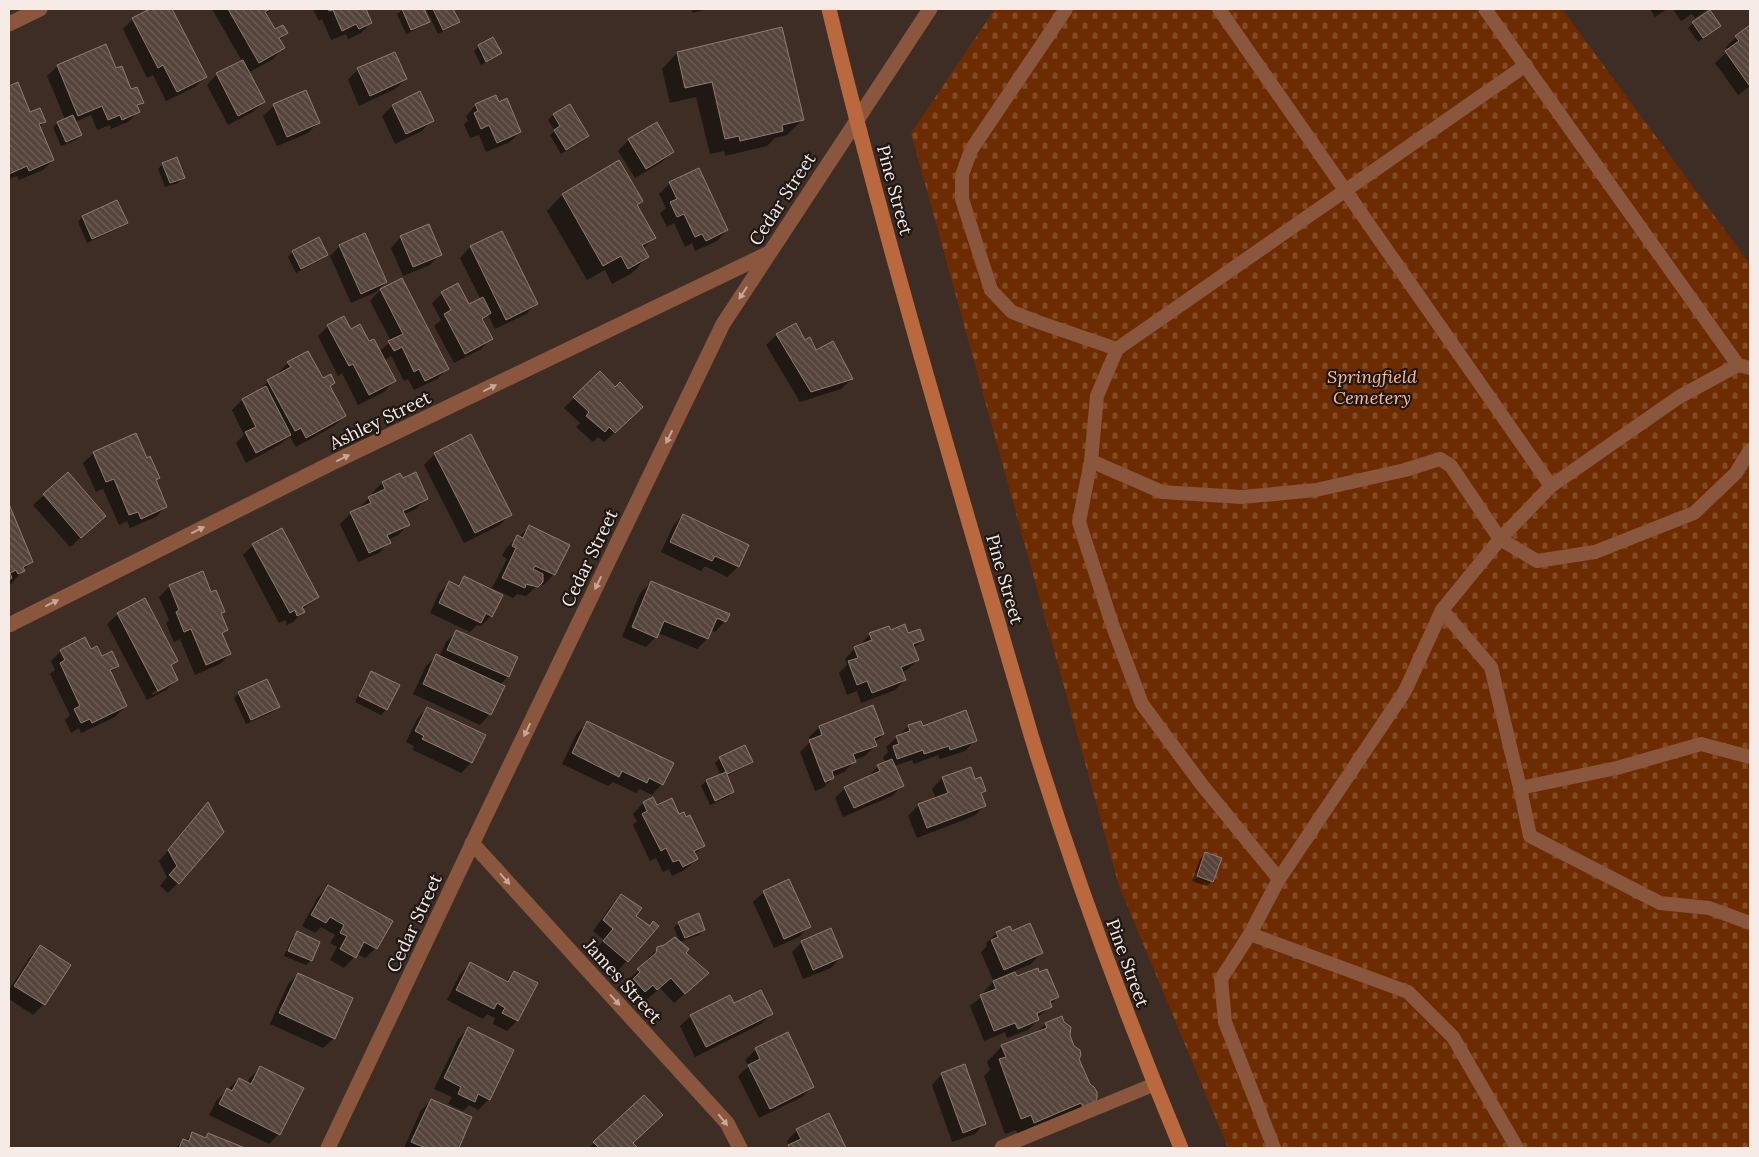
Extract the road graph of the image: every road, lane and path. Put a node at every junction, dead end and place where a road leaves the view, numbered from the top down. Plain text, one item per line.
1 (40, 9) edge
2 (829, 9) edge
3 (930, 9) edge
4 (1066, 9) edge
5 (1219, 9) edge
6 (1485, 9) edge
7 (9, 24) edge
8 (1526, 65) junction
9 (856, 119) junction
10 (1346, 191) junction
11 (770, 252) junction
12 (1117, 349) junction
13 (1744, 366) edge
14 (1750, 450) edge
15 (1091, 461) junction
16 (1552, 486) junction
17 (1500, 539) junction
18 (1442, 610) junction
19 (9, 624) edge
20 (1750, 757) edge
21 (1520, 788) junction
22 (472, 843) junction
23 (1279, 879) junction
24 (1750, 923) edge
25 (1250, 934) junction
26 (1155, 1084) junction
27 (1002, 1147) dead end
28 (328, 1148) edge
29 (740, 1148) edge
30 (1181, 1148) edge
31 (1274, 1148) edge
32 (1517, 1148) edge

1 - 7 street
2 - 9 main road, Pine Street
3 - 9 street, Cedar Street
4 - 12 lane
5 - 10 lane
6 - 8 lane
8 - 10 lane
8 - 13 lane
9 - 11 street, Cedar Street
9 - 26 main road, Pine Street
10 - 12 lane
10 - 16 lane
19 -> 11 street, Ashley Street
11 -> 22 street, Cedar Street
12 - 15 lane
13 - 16 lane
14 - 17 lane
15 - 17 lane
15 - 23 lane
16 - 17 lane
17 - 18 lane
18 - 21 lane
18 - 23 lane
20 - 21 lane
21 - 24 lane
22 - 28 street, Cedar Street
22 -> 29 street, James Street
23 - 25 lane
25 - 31 lane
25 - 32 lane
26 - 27 lane
26 - 30 main road, Pine Street

